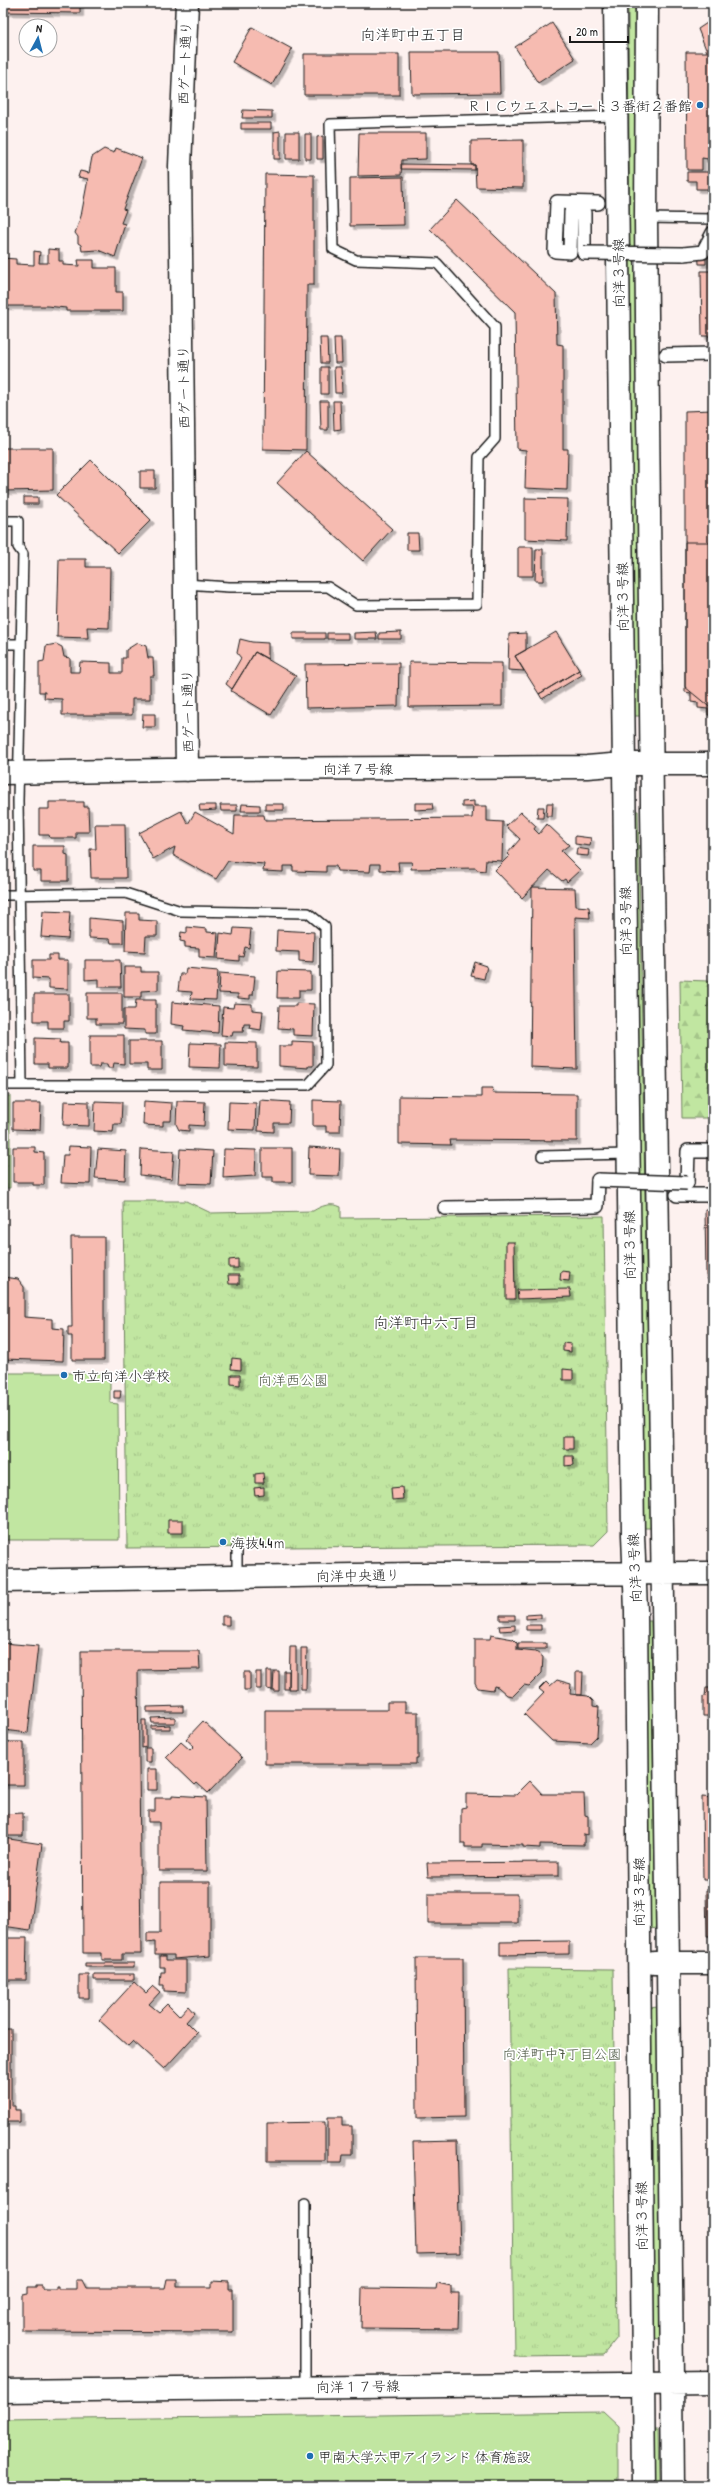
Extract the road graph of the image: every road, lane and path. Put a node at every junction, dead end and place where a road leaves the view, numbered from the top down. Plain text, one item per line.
1 (187, 3) edge
2 (615, 3) edge
3 (647, 3) edge
4 (616, 116) junction
5 (598, 204) dead end
6 (646, 218) junction
7 (713, 219) edge
8 (713, 233) edge
9 (713, 354) edge
10 (666, 355) dead end
11 (3, 521) edge
12 (185, 584) junction
13 (3, 644) edge
14 (21, 644) junction
15 (652, 763) junction
16 (624, 764) junction
17 (713, 764) edge
18 (187, 770) junction
19 (11, 773) edge
20 (20, 895) junction
21 (3, 896) edge
22 (3, 1085) edge
23 (22, 1085) junction
24 (713, 1151) edge
25 (628, 1154) junction
26 (542, 1156) dead end
27 (677, 1195) dead end
28 (713, 1195) edge
29 (445, 1208) dead end
30 (237, 1548) dead end
31 (634, 1573) junction
32 (662, 1573) junction
33 (713, 1573) edge
34 (237, 1577) junction
35 (3, 1581) edge
36 (638, 1963) junction
37 (713, 1963) edge
38 (668, 1964) junction
39 (305, 2203) dead end
40 (642, 2382) junction
41 (713, 2382) edge
42 (671, 2383) junction
43 (305, 2387) junction
44 (3, 2391) edge
45 (644, 2486) edge
46 (673, 2486) edge

1 - 12 street, 西ゲート通り
2 - 4 street, 向洋３号線
3 - 6 street, 向洋３号線
4 - 12 lane
4 - 16 street, 向洋３号線
5 - 8 street, bridge
6 - 7 lane
6 - 15 street, 向洋３号線
9 - 10 street
11 - 14 lane
12 - 18 street, 西ゲート通り
13 - 14 lane
14 - 19 lane
15 - 16 street, 向洋７号線
15 - 17 street, 向洋７号線
15 - 32 street, 向洋３号線
16 - 18 street, 向洋７号線
16 - 25 street, 向洋３号線
18 - 19 street, 向洋７号線
19 - 20 lane
20 - 21 lane
20 - 23 lane
20 - 23 lane
22 - 23 lane
24 - 29 street, bridge
25 - 26 lane
25 - 31 street, 向洋３号線
27 - 28 street
30 - 34 lane
31 - 32 street, 向洋中央通り
31 - 34 street, 向洋中央通り
31 - 36 street, 向洋３号線
32 - 33 street, 向洋中央通り
32 - 38 street, 向洋３号線
34 - 35 street, 向洋中央通り
36 - 38 street
36 - 40 street, 向洋３号線
37 - 38 street
38 - 42 street, 向洋３号線
39 - 43 lane
40 - 42 street, 向洋１７号線
40 - 43 street, 向洋１７号線
40 - 45 street, 向洋３号線
41 - 42 street, 向洋１７号線
42 - 46 street, 向洋３号線
43 - 44 street, 向洋１７号線

